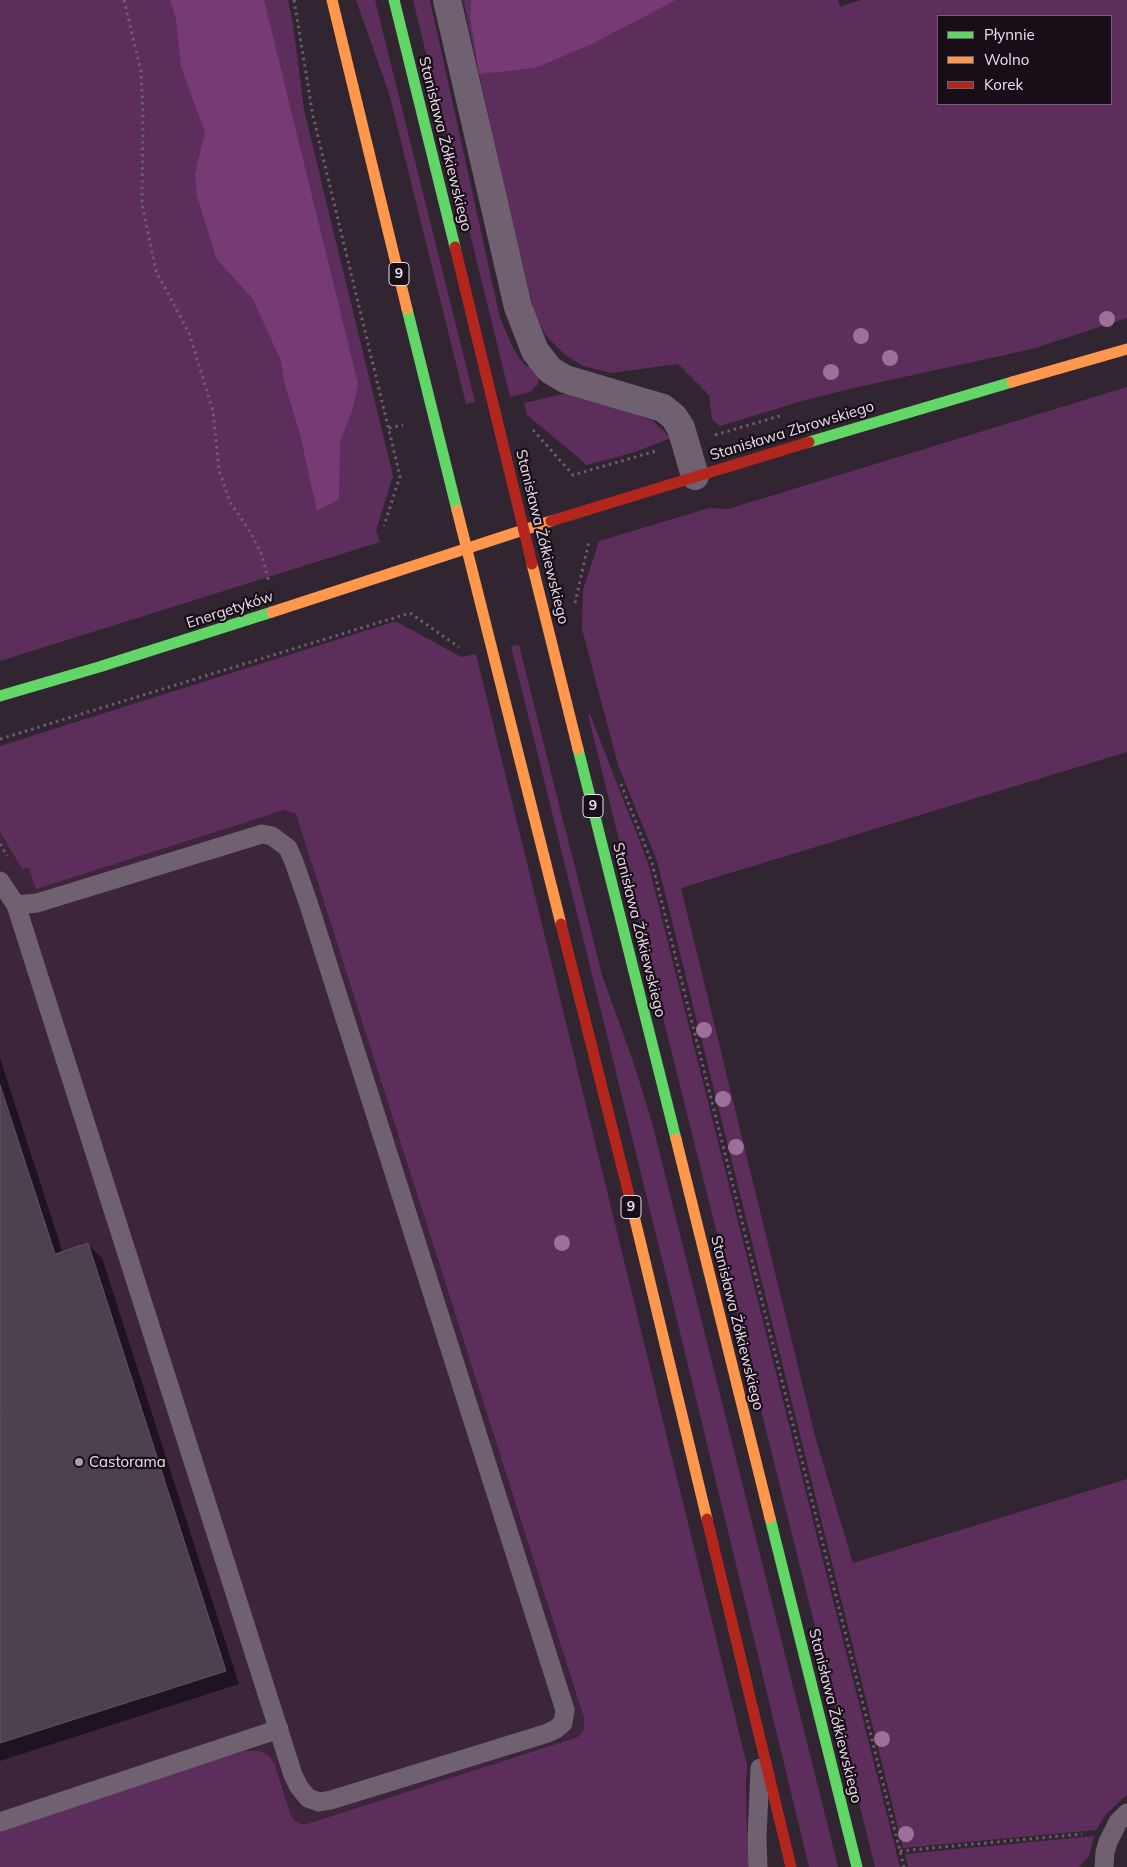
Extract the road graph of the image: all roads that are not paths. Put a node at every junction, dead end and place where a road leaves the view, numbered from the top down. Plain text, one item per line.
1 (332, 0) edge
2 (394, 0) edge
3 (446, 0) edge
4 (1127, 349) edge
5 (695, 476) junction
6 (524, 529) junction
7 (468, 547) junction
8 (0, 696) edge
9 (0, 881) edge
10 (16, 905) junction
11 (279, 1729) junction
12 (758, 1732) junction
13 (1127, 1813) edge
14 (0, 1822) edge
15 (758, 1867) edge
16 (792, 1867) edge
17 (857, 1867) edge
18 (1104, 1867) edge

1 - 7 main road, 9
2 - 6 main road, Stanisława Żółkiewskiego / 9
3 - 5 street
4 - 5 main road, Stanisława Zbrowskiego
5 - 6 main road, Stanisława Zbrowskiego
6 - 7 main road, Stanisława Zbrowskiego
6 - 17 main road, Stanisława Żółkiewskiego / 9
7 - 8 main road, Energetyków
7 - 12 main road, 9
9 - 10 lane
10 - 11 lane
10 - 11 lane
11 - 14 lane
12 - 15 lane
12 - 16 main road, 9
13 - 18 lane

